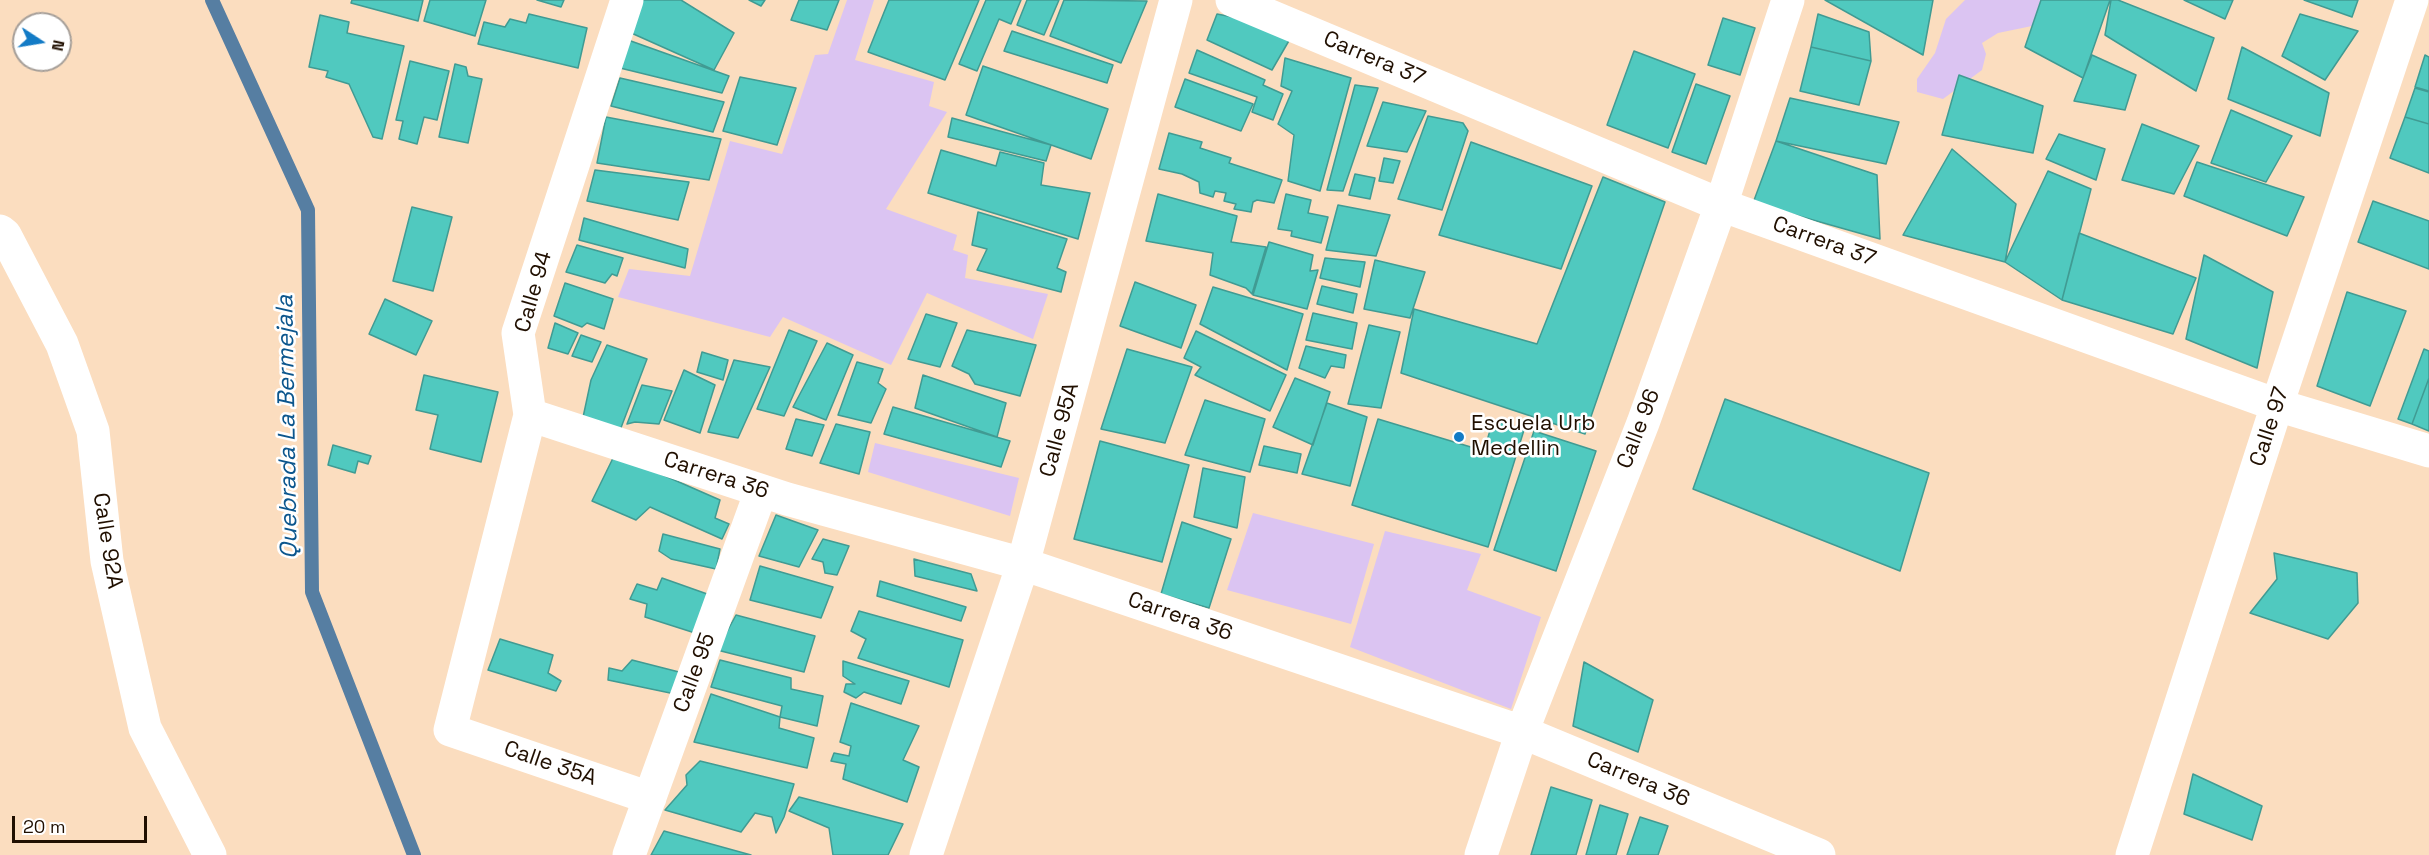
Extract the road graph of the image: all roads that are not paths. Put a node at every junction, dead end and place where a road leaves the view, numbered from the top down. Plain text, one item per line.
1 (627, 0) edge
2 (1176, 0) edge
3 (1232, 0) edge
4 (1788, 0) edge
5 (2412, 0) edge
6 (1721, 205) junction
7 (0, 231) edge
8 (2277, 405) junction
9 (530, 415) junction
10 (2429, 451) edge
11 (761, 491) junction
12 (1023, 564) junction
13 (450, 730) joint
14 (1522, 732) junction
15 (650, 798) junction
16 (210, 855) edge
17 (629, 855) edge
18 (926, 855) edge
19 (1481, 855) edge
20 (1819, 855) edge
21 (2132, 855) edge

1 - 9 street, Calle 94
2 - 12 street, Calle 95A
3 - 6 street, Carrera 37
4 - 6 street, Calle 96
5 - 8 street, Calle 97
6 - 8 street, Carrera 37
6 - 14 street, Calle 96
7 - 16 street, Calle 92A
8 - 10 street, Carrera 37
8 - 21 street, Calle 97
9 - 11 street, Carrera 36
9 - 13 street, Calle 94
11 - 12 street, Carrera 36
11 - 15 street, Calle 95
12 - 14 street, Carrera 36
12 - 18 street, Calle 95A
13 - 15 street, Calle 35A
14 - 19 street, Calle 96
14 - 20 street, Carrera 36
15 - 17 street, Calle 95

